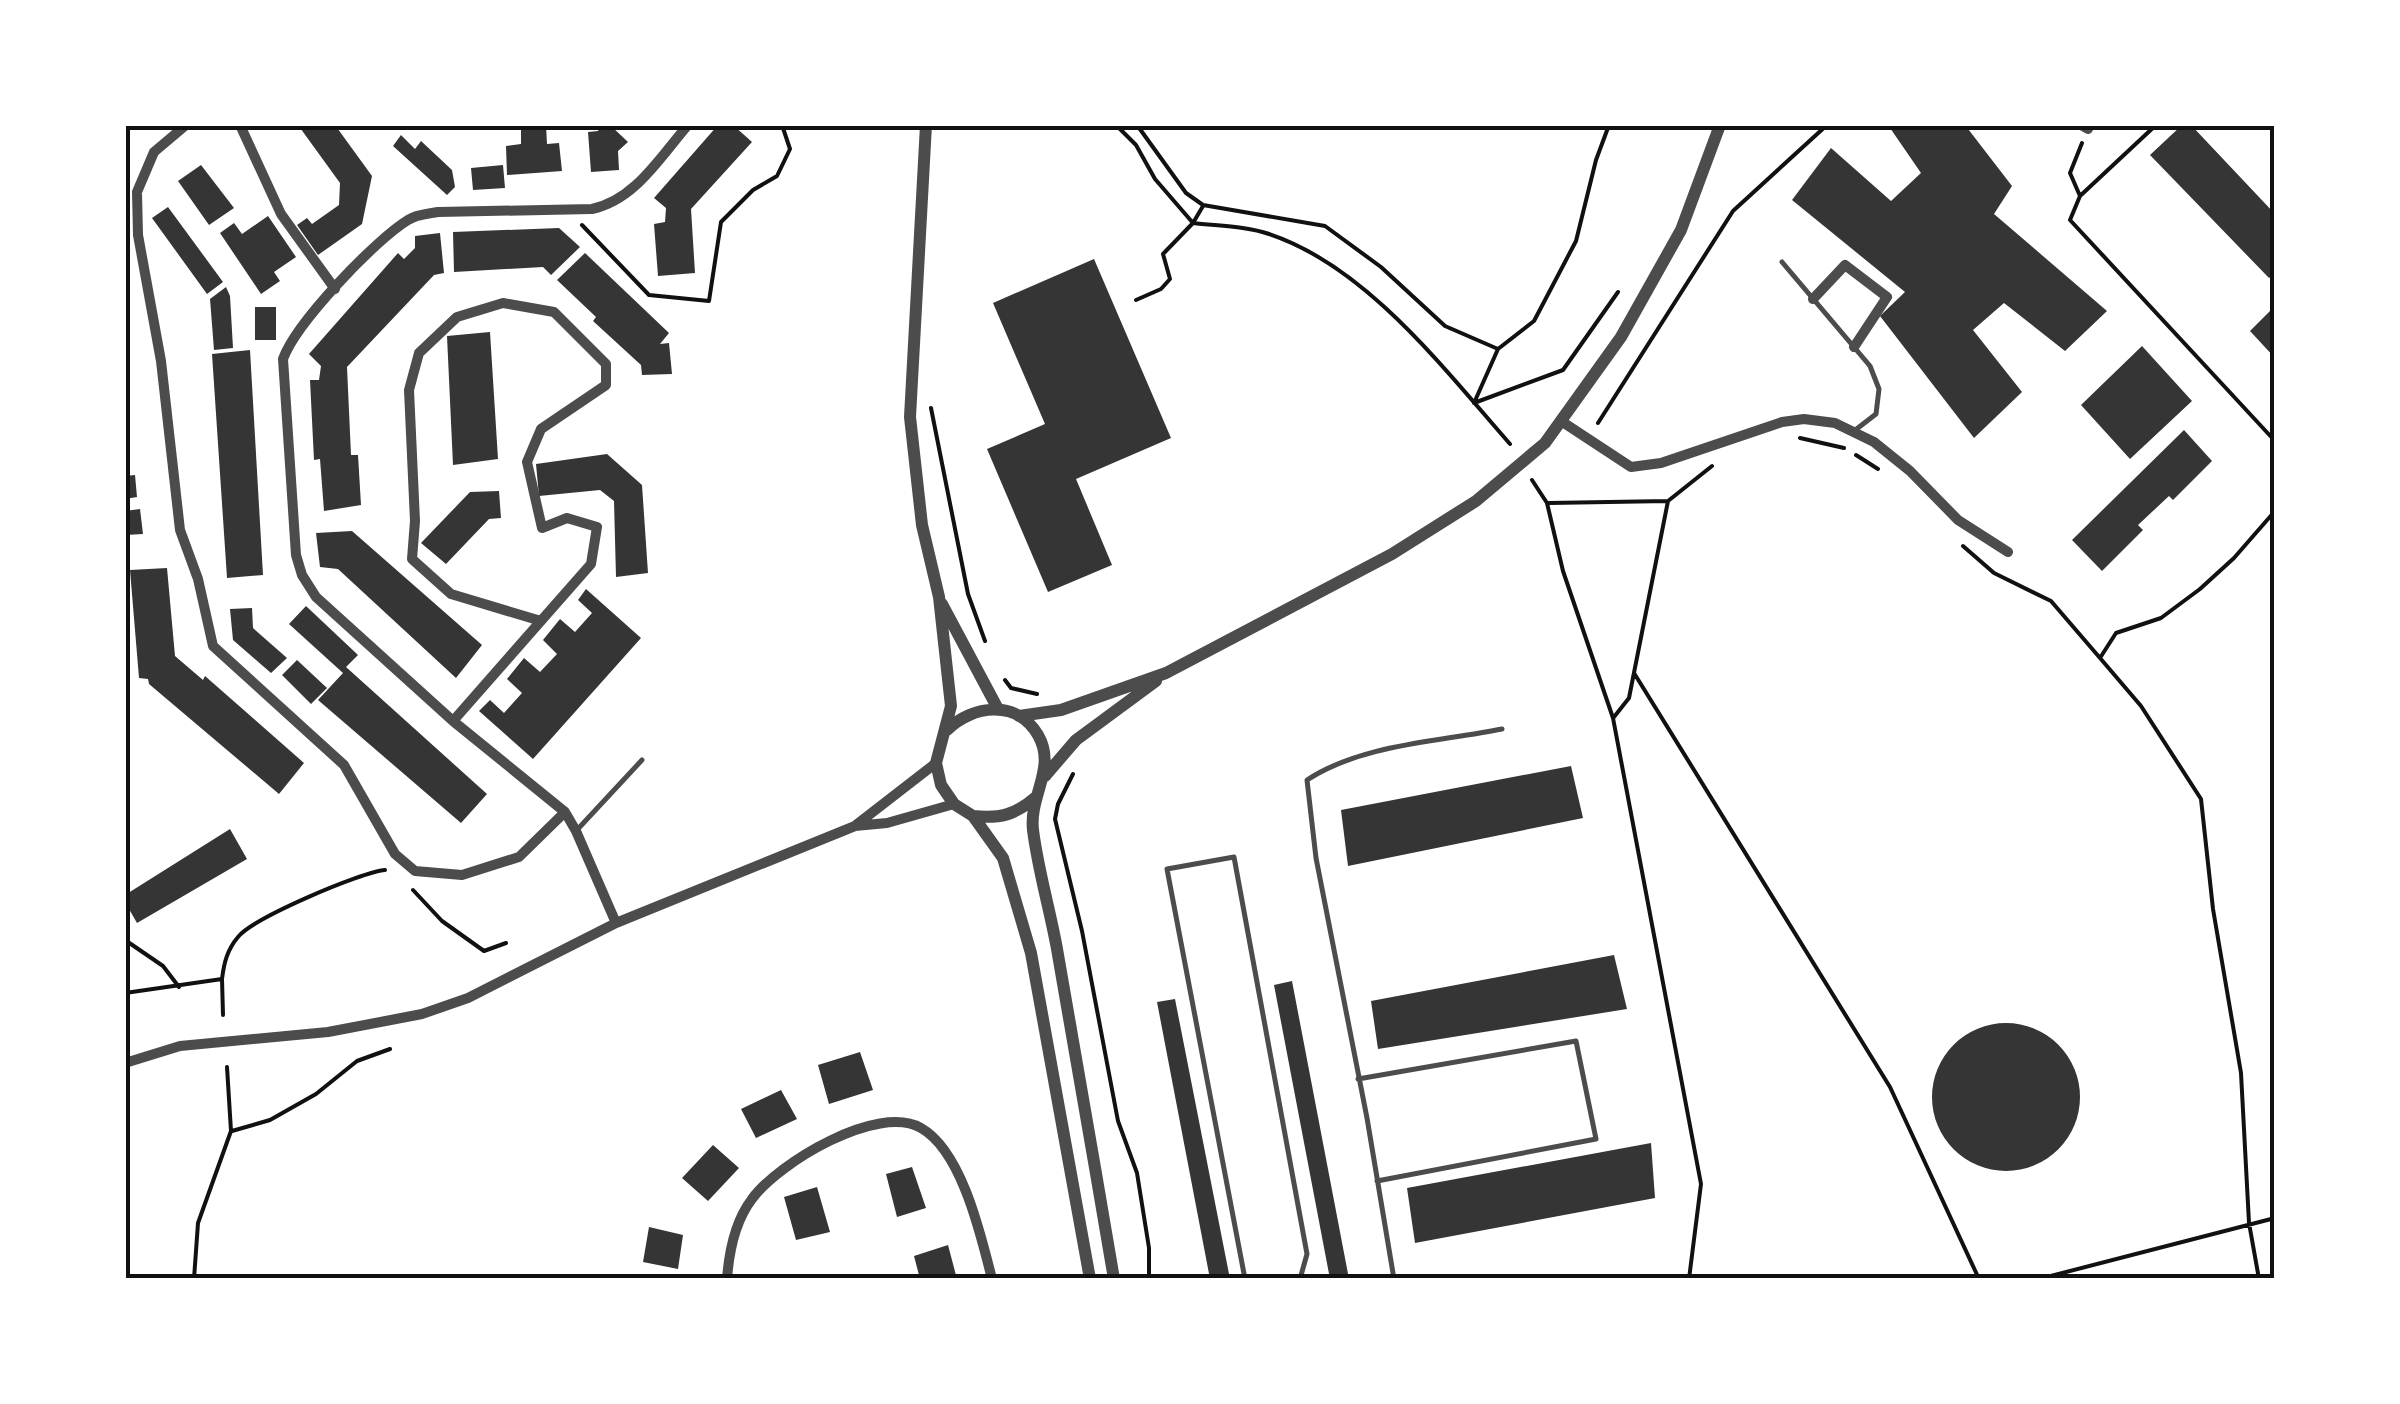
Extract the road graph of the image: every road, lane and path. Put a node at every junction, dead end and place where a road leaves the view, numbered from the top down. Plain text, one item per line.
1 (186, 125) edge
2 (240, 125) edge
3 (688, 125) edge
4 (782, 125) edge
5 (926, 125) edge
6 (1116, 125) edge
7 (1137, 125) edge
8 (1609, 125) edge
9 (1720, 125) edge
10 (1827, 125) edge
11 (2156, 125) edge
12 (2084, 127) edge
13 (2080, 196) junction
14 (1203, 205) junction
15 (566, 209) junction
16 (1193, 223) junction
17 (1782, 262) dead end
18 (336, 289) junction
19 (1618, 292) dead end
20 (1813, 299) junction
21 (1136, 300) dead end
22 (1854, 347) junction
23 (1498, 349) junction
24 (929, 397) dead end
25 (1474, 403) junction
26 (1561, 421) junction
27 (1854, 430) junction
28 (1794, 437) dead end
29 (1587, 440) junction
30 (2275, 441) edge
31 (1510, 444) dead end
32 (1722, 458) dead end
33 (1888, 477) dead end
34 (1532, 480) dead end
35 (1668, 501) junction
36 (1547, 503) junction
37 (2275, 511) edge
38 (1956, 540) dead end
39 (2008, 552) dead end
40 (939, 597) junction
41 (540, 622) junction
42 (988, 649) dead end
43 (2100, 658) junction
44 (1166, 673) junction
45 (1634, 673) junction
46 (1003, 678) dead end
47 (998, 708) junction
48 (1061, 710) junction
49 (1020, 716) junction
50 (1613, 718) junction
51 (453, 721) junction
52 (1502, 730) dead end
53 (946, 732) junction
54 (642, 760) dead end
55 (936, 763) junction
56 (1073, 774) dead end
57 (1045, 776) junction
58 (1036, 796) junction
59 (954, 804) junction
60 (564, 812) junction
61 (974, 816) junction
62 (855, 826) junction
63 (576, 831) junction
64 (392, 872) dead end
65 (402, 877) dead end
66 (616, 923) junction
67 (125, 940) edge
68 (506, 943) dead end
69 (222, 979) junction
70 (179, 988) junction
71 (125, 992) edge
72 (224, 1015) dead end
73 (390, 1049) dead end
74 (125, 1063) edge
75 (227, 1067) dead end
76 (1358, 1080) junction
77 (231, 1131) junction
78 (1376, 1181) junction
79 (2275, 1218) edge
80 (2249, 1222) junction
81 (194, 1279) edge
82 (727, 1279) edge
83 (992, 1279) edge
84 (1090, 1279) edge
85 (1114, 1279) edge
86 (1149, 1279) edge
87 (1245, 1279) edge
88 (1300, 1279) edge
89 (1394, 1279) edge
90 (1689, 1279) edge
91 (1978, 1279) edge
92 (2039, 1279) edge
93 (2259, 1279) edge

1 - 60 street
2 - 18 street
3 - 15 street
4 - 15 path
5 - 40 street
6 - 16 path
7 - 14 path
8 - 23 path
9 - 26 street
10 - 29 path
11 - 13 path
12 - 13 path
13 - 30 path
14 - 16 path
14 - 23 path
15 - 18 street
16 - 21 path
16 - 25 path
17 - 20 lane
18 - 51 street
19 - 25 path
20 - 22 lane
20 - 22 street
22 - 27 lane
23 - 25 path
24 - 42 path
25 - 31 path
26 - 29 street
26 - 44 street
27 - 29 street
27 - 39 street
28 - 33 path
32 - 35 path
34 - 36 path
35 - 36 path
35 - 45 path
36 - 50 path
37 - 43 path
38 - 43 path
40 - 47 street
40 - 53 street
41 - 41 street
41 - 51 street
43 - 80 path
44 - 48 street
44 - 57 street
45 - 50 path
45 - 91 path
46 - 48 path
47 - 49 street
47 - 53 street
48 - 49 street
49 - 57 street
50 - 90 path
51 - 60 street
52 - 76 lane
53 - 55 street
54 - 63 lane
55 - 59 street
55 - 62 street
56 - 86 path
57 - 58 street
58 - 61 street
58 - 85 street
59 - 61 street
59 - 62 street
60 - 63 street
61 - 84 street
62 - 66 street
63 - 66 street
64 - 69 path
65 - 68 path
66 - 74 street
67 - 70 path
69 - 70 path
69 - 72 path
70 - 71 path
73 - 77 path
75 - 77 path
76 - 78 lane
76 - 78 lane
77 - 81 path
78 - 89 lane
79 - 80 path
80 - 92 path
80 - 93 path
82 - 83 street
87 - 88 lane

